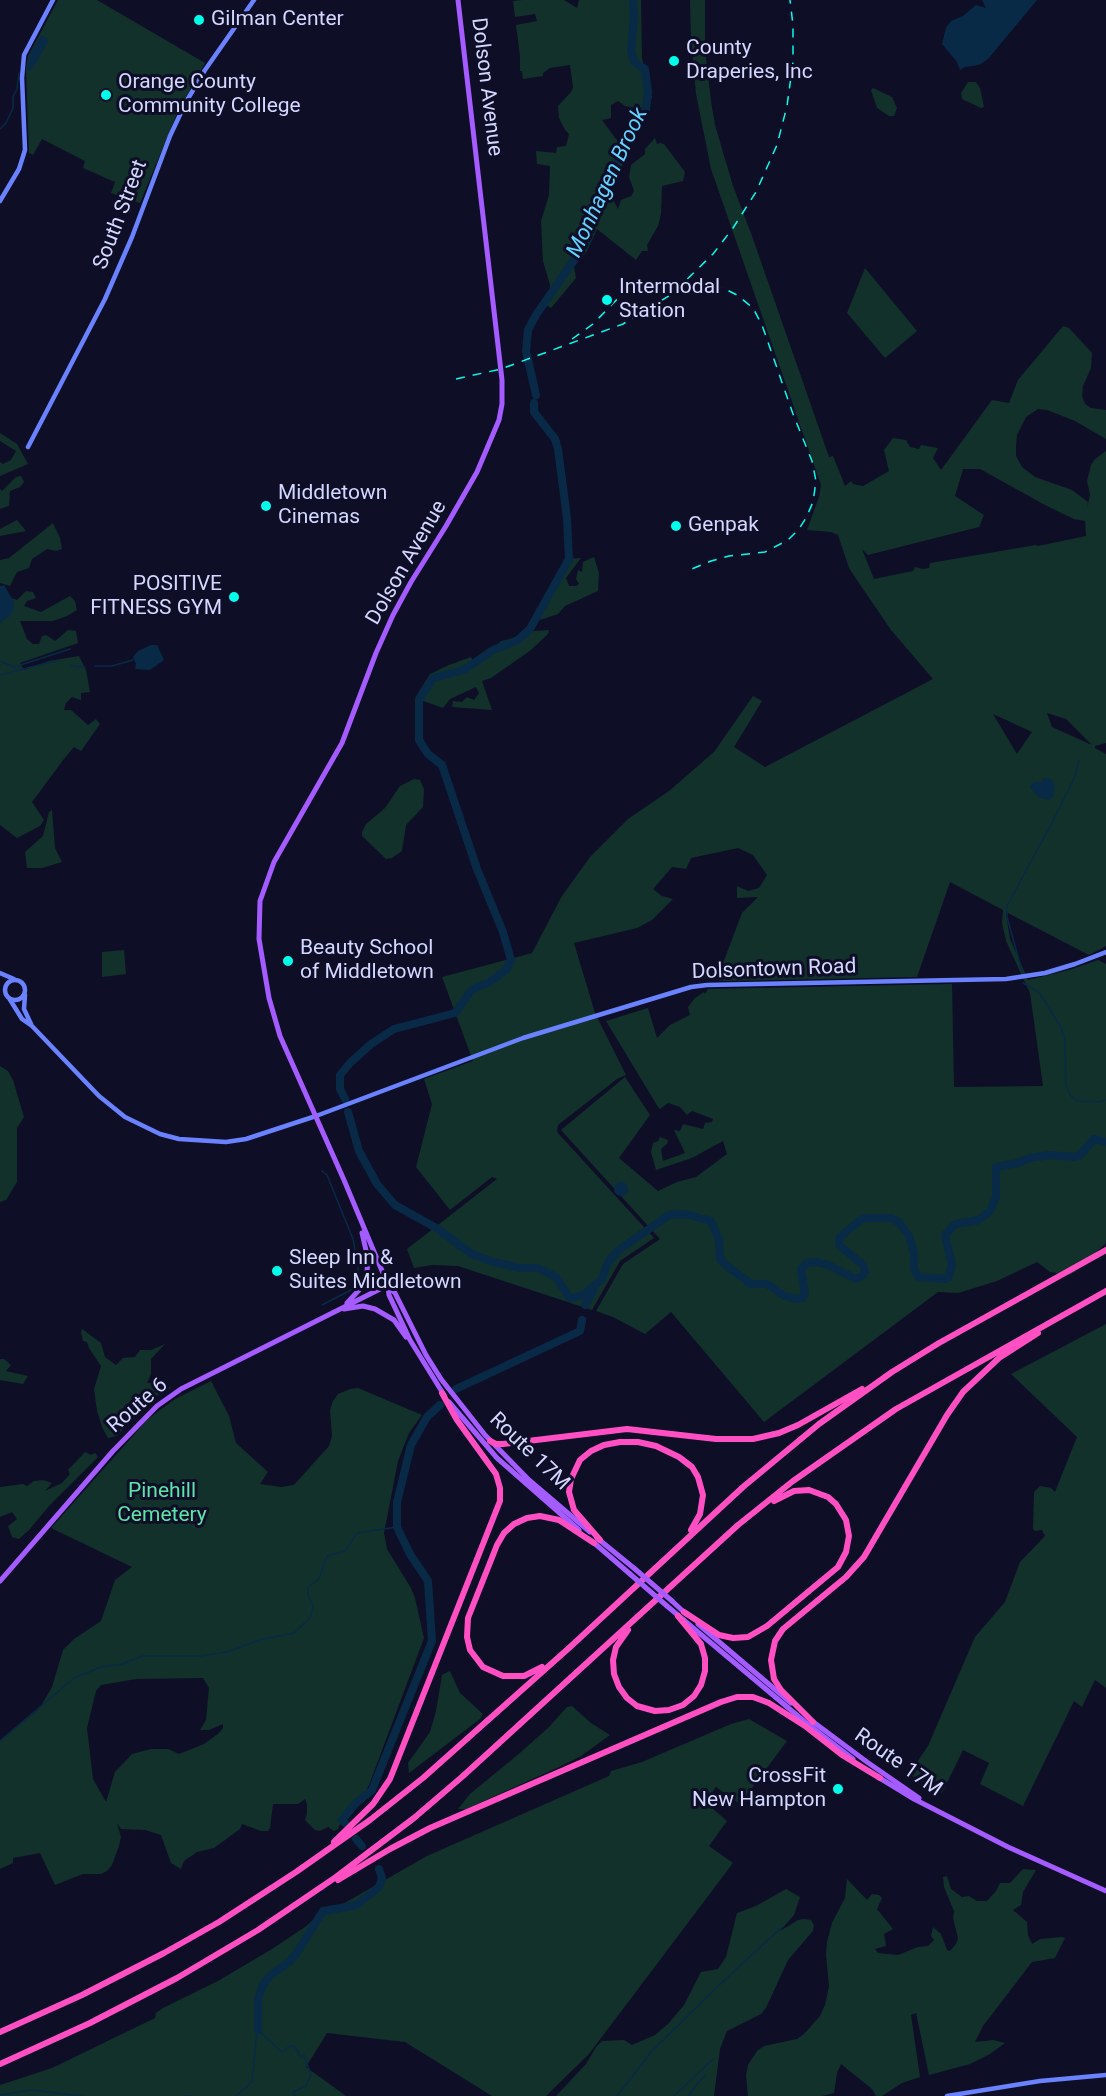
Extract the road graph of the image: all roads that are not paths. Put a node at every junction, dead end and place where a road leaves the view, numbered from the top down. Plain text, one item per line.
1 (53, 0) edge
2 (254, 0) edge
3 (458, 0) edge
4 (0, 201) edge
5 (28, 447) dead end
6 (1106, 951) edge
7 (0, 973) edge
8 (16, 980) junction
9 (0, 984) edge
10 (5, 993) junction
11 (25, 995) junction
12 (9, 998) junction
13 (32, 1026) junction
14 (316, 1116) junction
15 (359, 1216) junction
16 (1106, 1250) edge
17 (388, 1285) junction
18 (1106, 1290) edge
19 (340, 1310) junction
20 (1070, 1311) junction
21 (414, 1346) junction
22 (902, 1366) junction
23 (442, 1393) junction
24 (490, 1441) junction
25 (743, 1521) junction
26 (597, 1542) junction
27 (674, 1550) junction
28 (0, 1581) edge
29 (669, 1603) junction
30 (648, 1606) junction
31 (681, 1614) junction
32 (569, 1648) junction
33 (813, 1722) junction
34 (880, 1778) junction
35 (946, 1816) junction
36 (296, 1872) junction
37 (1106, 1891) edge
38 (311, 1895) junction
39 (0, 2032) edge
40 (0, 2064) edge
41 (1106, 2075) edge
42 (947, 2096) edge

1 - 4 street
2 - 5 street, South Street
3 - 14 main road, Dolson Avenue
6 - 14 street, Dolsontown Road
7 - 8 street
8 - 10 street
8 - 11 street
9 - 10 street
10 - 12 street
11 - 12 street
11 - 13 street
12 - 13 street, Dolsontown Road
13 - 14 street, Dolsontown Road
14 - 15 main road, Dolson Avenue
15 - 17 main road
15 - 19 main road
16 - 22 highway
17 - 19 main road, Route 6
17 - 21 main road, Route 17M
17 - 24 main road, Route 17M
18 - 20 highway
19 - 21 main road
19 - 28 main road, Route 6
20 - 25 highway
20 - 33 highway
21 - 23 main road, Route 17M
22 - 24 highway
22 - 27 highway
23 - 26 main road, Route 17M
23 - 36 highway
24 - 26 main road, Route 17M
25 - 30 highway
25 - 31 highway
26 - 27 highway
26 - 29 main road, Route 17M, bridge
26 - 29 main road, Route 17M, bridge
26 - 32 highway
27 - 32 highway
29 - 31 main road, Route 17M
30 - 31 highway
30 - 38 highway
31 - 33 main road, Route 17M
31 - 34 main road, Route 17M
32 - 36 highway
33 - 35 main road, Route 17M
34 - 35 main road, Route 17M
34 - 38 highway
35 - 37 main road
36 - 39 highway
38 - 40 highway
41 - 42 street

